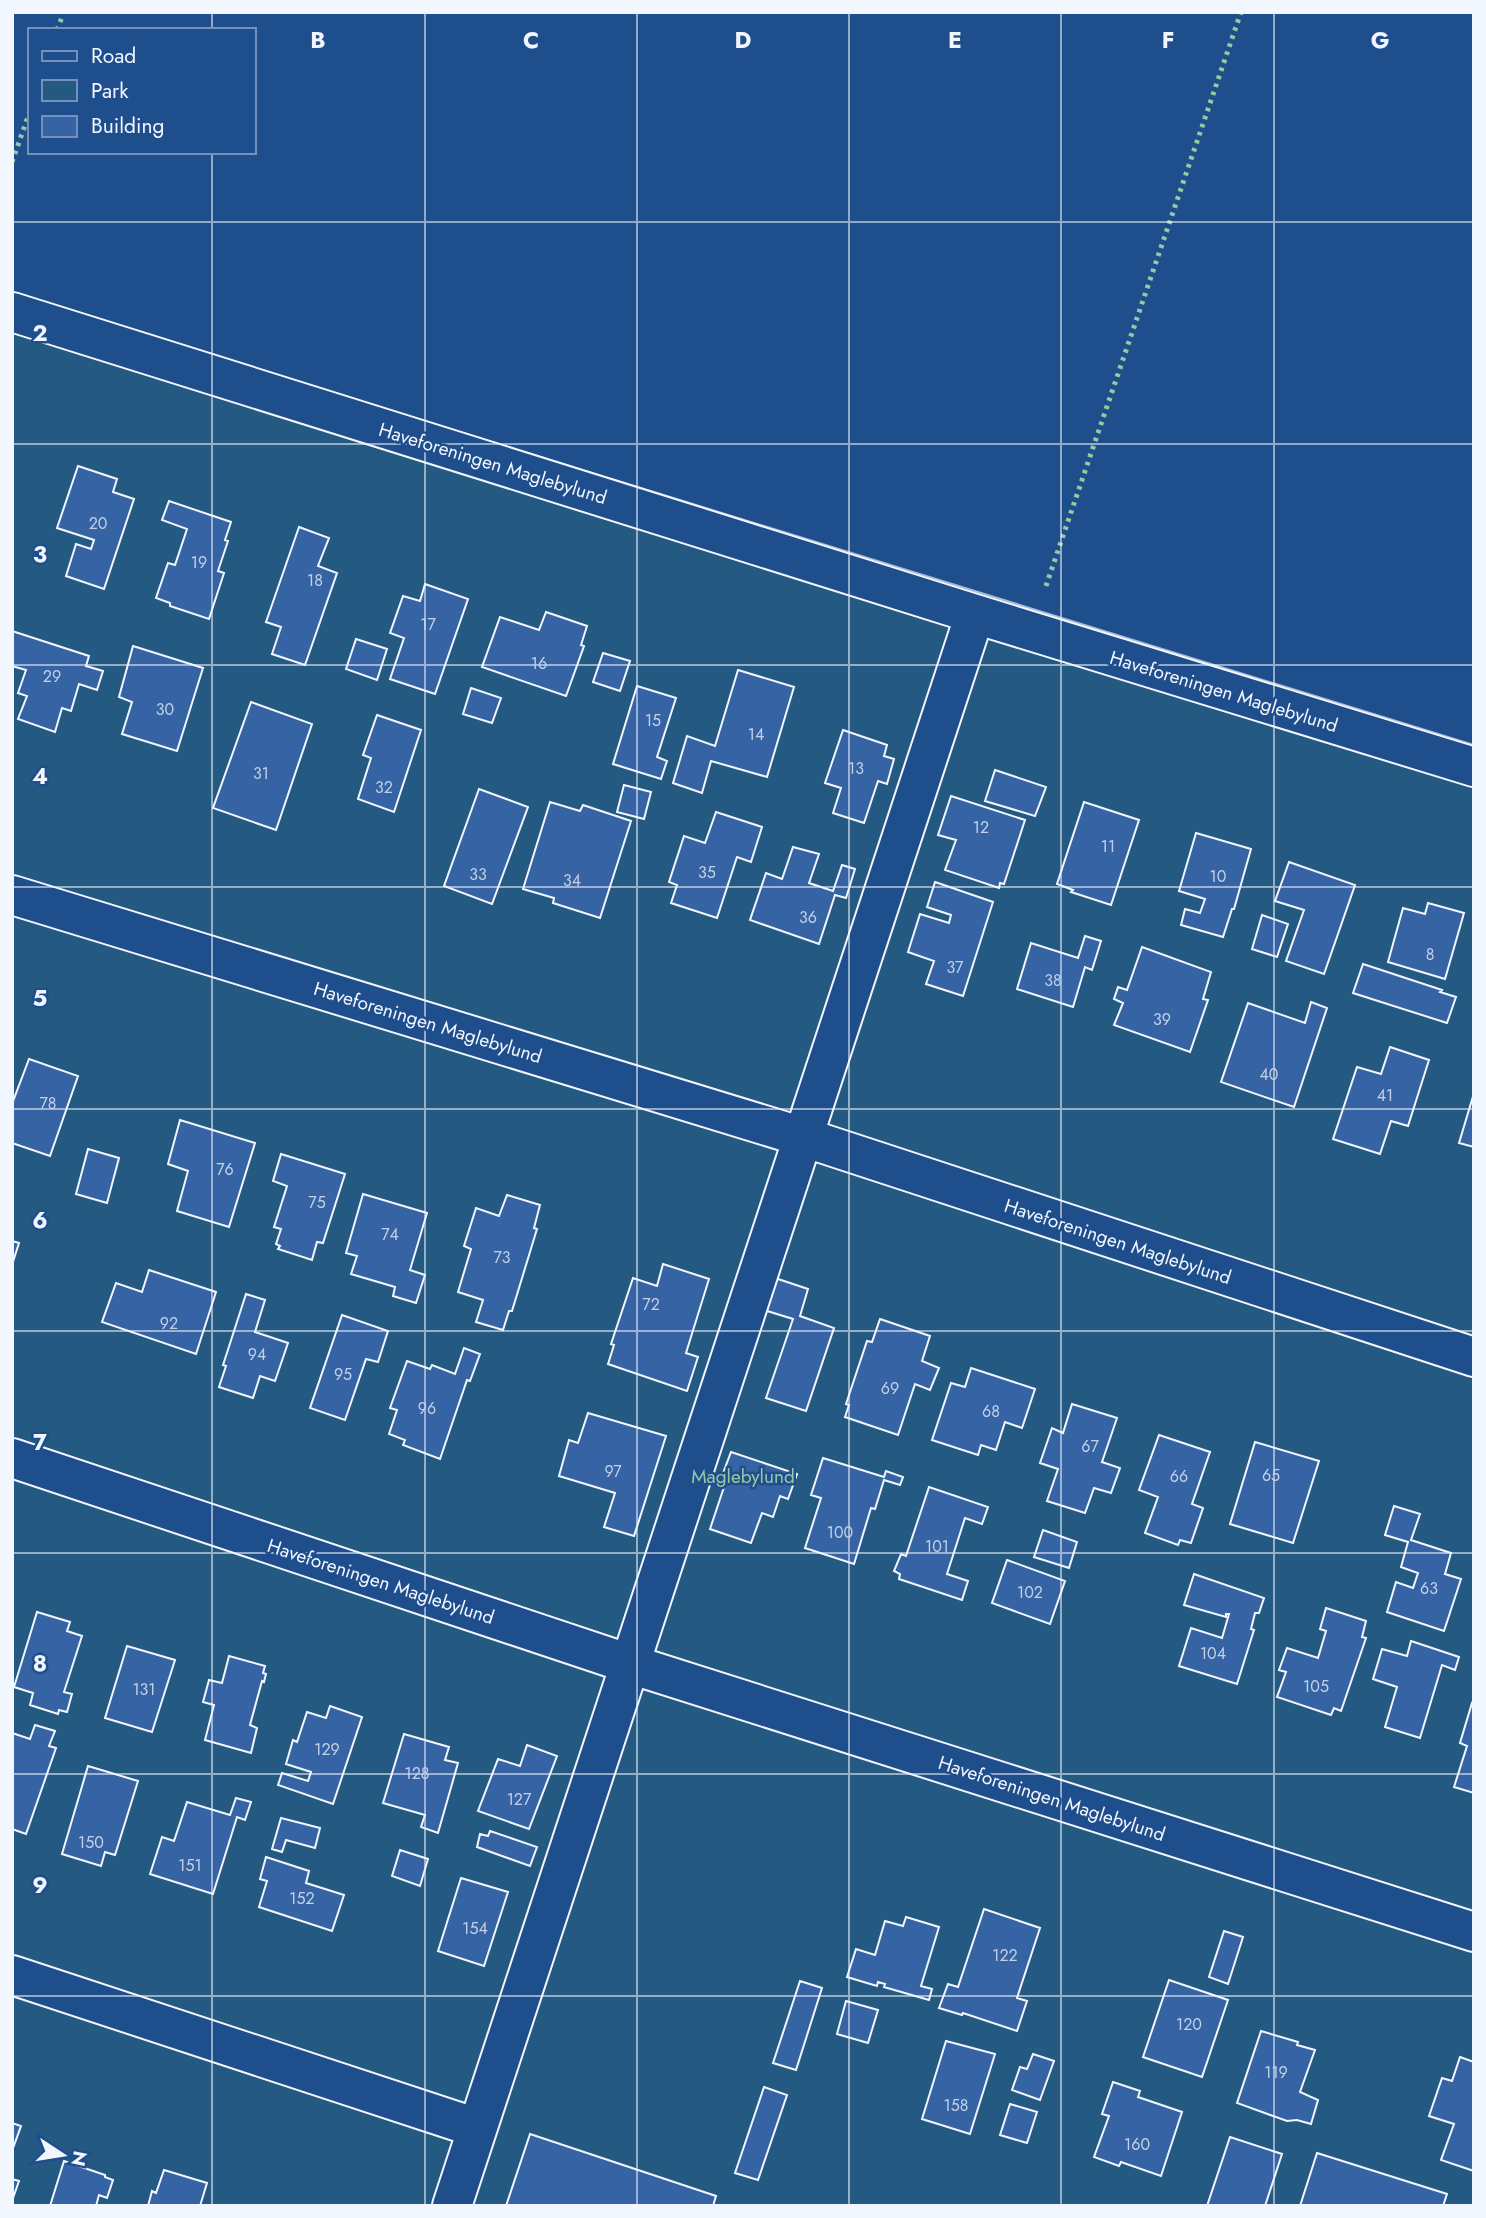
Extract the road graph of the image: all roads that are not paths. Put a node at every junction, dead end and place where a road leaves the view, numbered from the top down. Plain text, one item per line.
1 (12, 312) edge
2 (975, 614) junction
3 (1474, 767) edge
4 (12, 895) edge
5 (803, 1137) junction
6 (1474, 1357) edge
7 (12, 1458) edge
8 (630, 1664) junction
9 (1474, 1932) edge
10 (12, 1975) edge
11 (477, 2128) junction
12 (452, 2206) edge

1 - 2 lane, Haveforeningen Maglebylund
2 - 3 lane, Haveforeningen Maglebylund
2 - 5 lane
4 - 5 lane, Haveforeningen Maglebylund
5 - 6 lane, Haveforeningen Maglebylund
5 - 8 lane
7 - 8 lane, Haveforeningen Maglebylund
8 - 9 lane, Haveforeningen Maglebylund
8 - 11 lane
10 - 11 lane
11 - 12 lane

